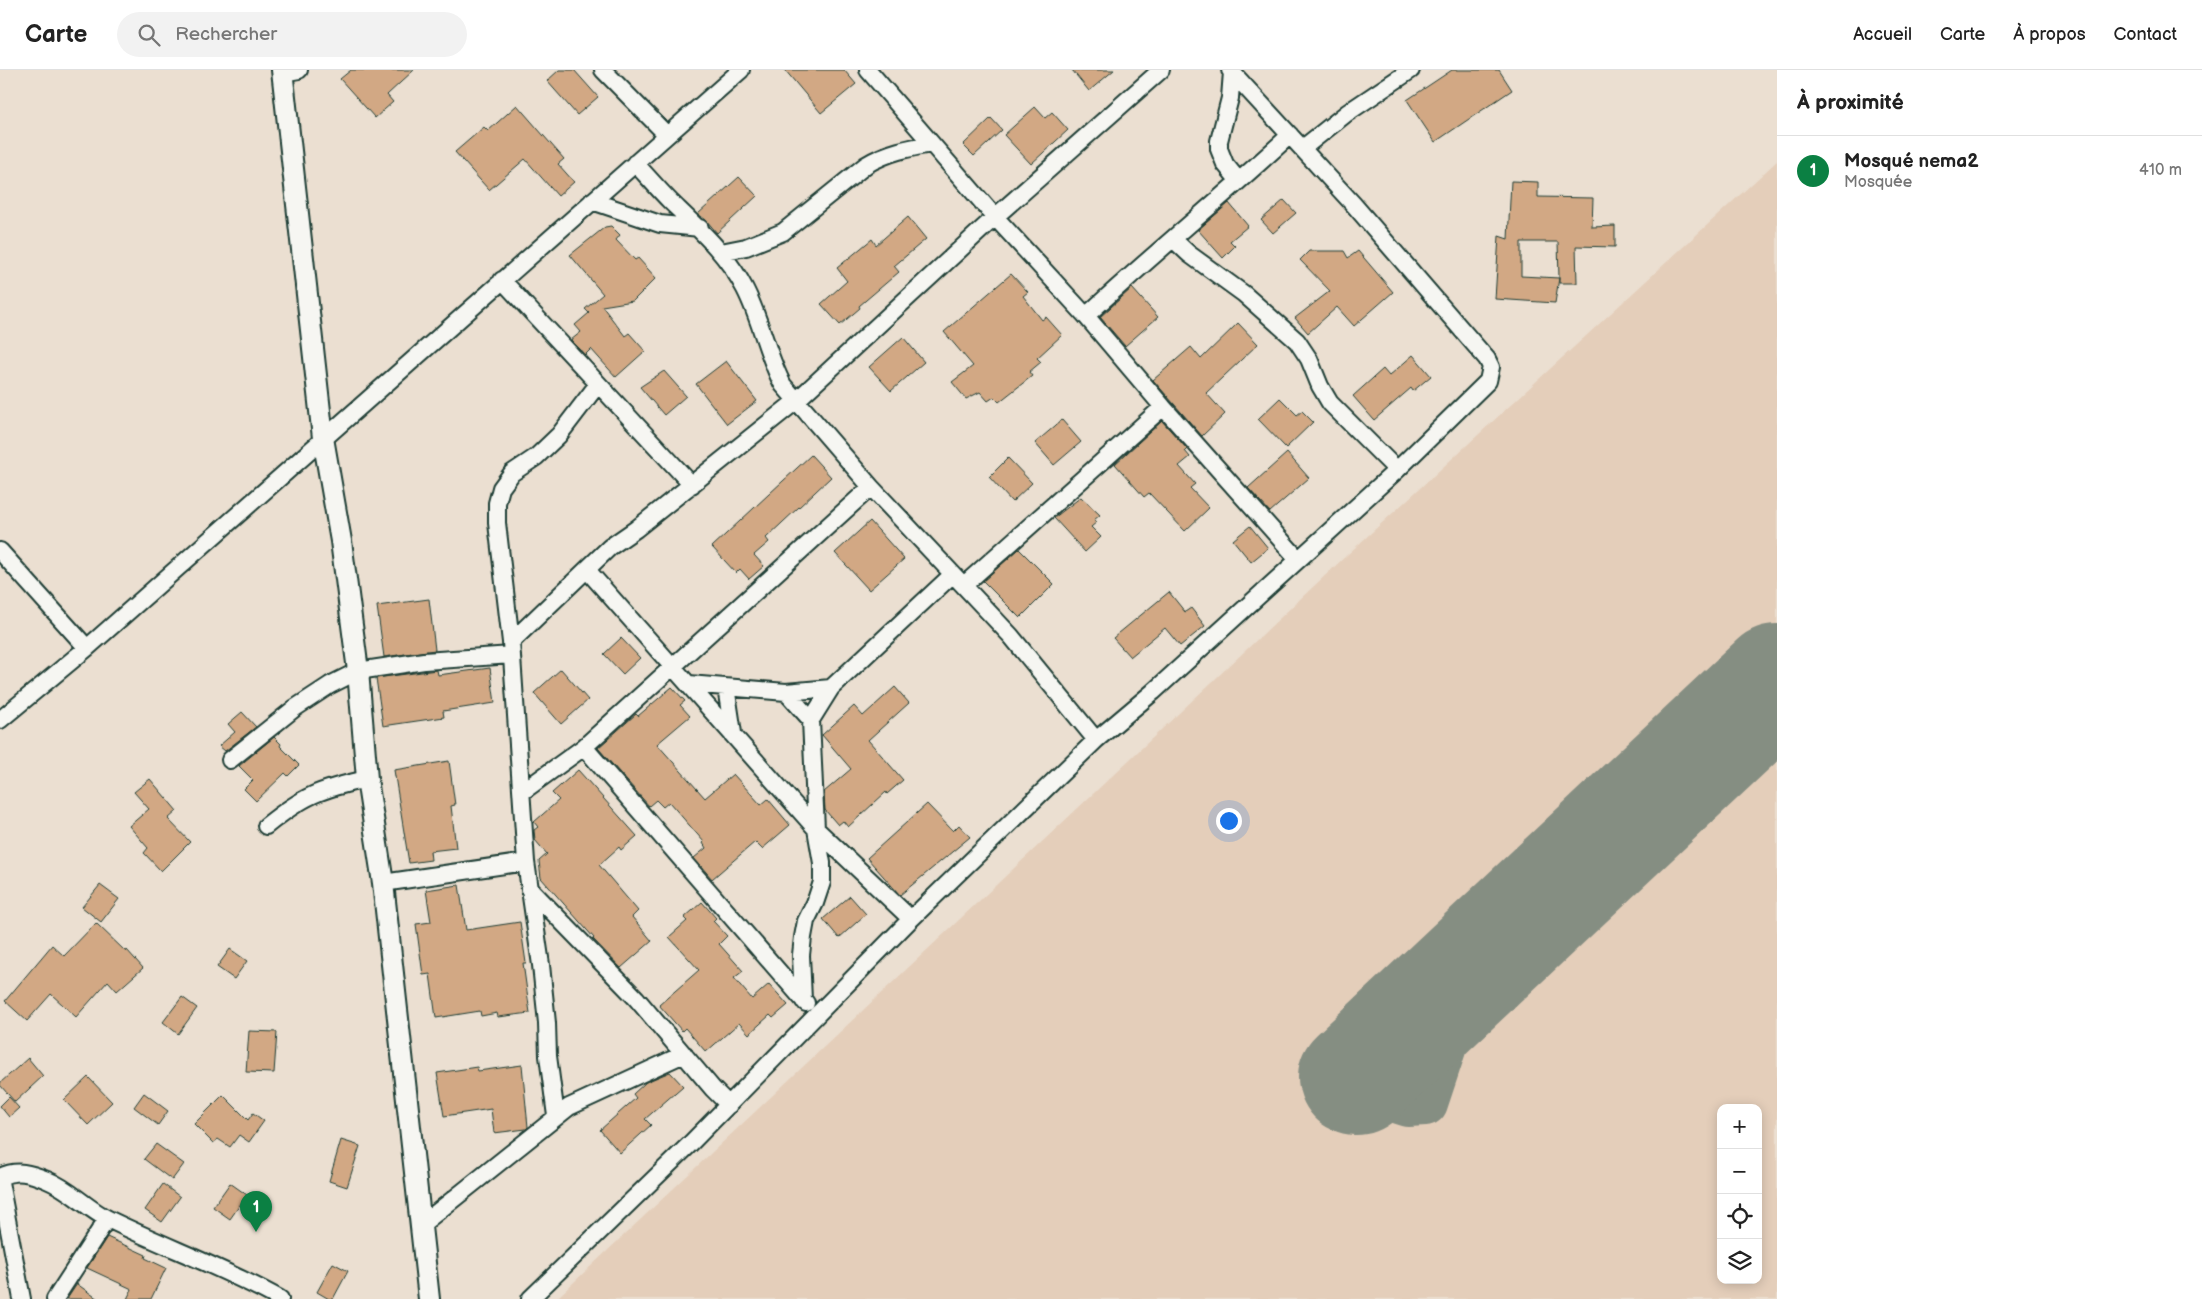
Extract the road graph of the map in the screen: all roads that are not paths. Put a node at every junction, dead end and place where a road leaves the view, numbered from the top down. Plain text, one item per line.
1 (603, 70) edge
2 (741, 70) edge
3 (868, 70) edge
4 (1161, 70) edge
5 (1411, 70) edge
6 (288, 71) edge
7 (1231, 71) edge
8 (667, 135) junction
9 (1290, 135) junction
10 (932, 144) junction
11 (1303, 148) junction
12 (635, 163) junction
13 (1238, 180) junction
14 (592, 200) junction
15 (995, 217) junction
16 (700, 228) junction
17 (1173, 239) junction
18 (721, 252) junction
19 (502, 280) junction
20 (1086, 316) junction
21 (598, 384) junction
22 (796, 401) junction
23 (1163, 407) junction
24 (324, 438) junction
25 (1397, 470) junction
26 (692, 484) junction
27 (871, 487) junction
28 (0, 551) edge
29 (1298, 559) junction
30 (588, 571) junction
31 (958, 580) junction
32 (87, 648) junction
33 (512, 649) junction
34 (674, 667) junction
35 (358, 671) junction
36 (689, 684) junction
37 (726, 687) junction
38 (831, 688) junction
39 (786, 692) junction
40 (0, 720) edge
41 (811, 720) junction
42 (733, 733) junction
43 (1096, 740) junction
44 (584, 747) junction
45 (230, 760) dead end
46 (367, 779) junction
47 (522, 792) junction
48 (266, 826) dead end
49 (816, 829) junction
50 (526, 862) junction
51 (383, 884) junction
52 (532, 891) junction
53 (911, 918) junction
54 (803, 1000) junction
55 (818, 1015) junction
56 (684, 1054) junction
57 (728, 1105) junction
58 (556, 1116) junction
59 (0, 1177) edge
60 (0, 1182) edge
61 (107, 1219) junction
62 (421, 1225) junction
63 (22, 1299) edge
64 (55, 1299) edge
65 (280, 1299) edge
66 (429, 1299) edge
67 (530, 1299) edge

1 - 8 street
2 - 8 street
3 - 10 street
4 - 15 street
5 - 11 street
6 - 24 street
7 - 9 street
7 - 13 street
8 - 12 street
9 - 11 street
9 - 13 street
10 - 15 street
10 - 18 street
11 - 25 street
12 - 14 street
12 - 16 street
13 - 17 street
14 - 16 street
14 - 19 street
15 - 20 street
15 - 22 street
16 - 18 street
17 - 20 street
17 - 25 street
18 - 22 street
19 - 21 street
19 - 24 street
20 - 23 street
21 - 26 street
21 - 33 street
22 - 26 street
22 - 27 street
23 - 29 street
23 - 31 street
24 - 32 street
24 - 35 street
25 - 29 street
26 - 30 street
27 - 31 street
27 - 34 street
28 - 32 street
29 - 43 street
30 - 33 street
30 - 34 street
31 - 38 street
31 - 43 street
32 - 40 street
33 - 35 street
33 - 47 street
34 - 36 street
34 - 44 street
35 - 45 street
35 - 46 street
36 - 37 street
36 - 42 street
37 - 39 street
37 - 42 street
38 - 39 street
38 - 41 street
39 - 41 street
41 - 49 street
42 - 49 street
43 - 53 street
44 - 47 street
44 - 54 street
46 - 48 street
46 - 51 street
47 - 50 street
49 - 53 street
49 - 54 street
50 - 51 street
50 - 52 street
51 - 62 street
52 - 56 street
52 - 58 street
53 - 55 street
54 - 55 street
55 - 57 street
56 - 57 street
56 - 58 street
57 - 67 street
58 - 62 street
59 - 61 street
60 - 63 street
61 - 64 street
61 - 65 street
62 - 66 street

